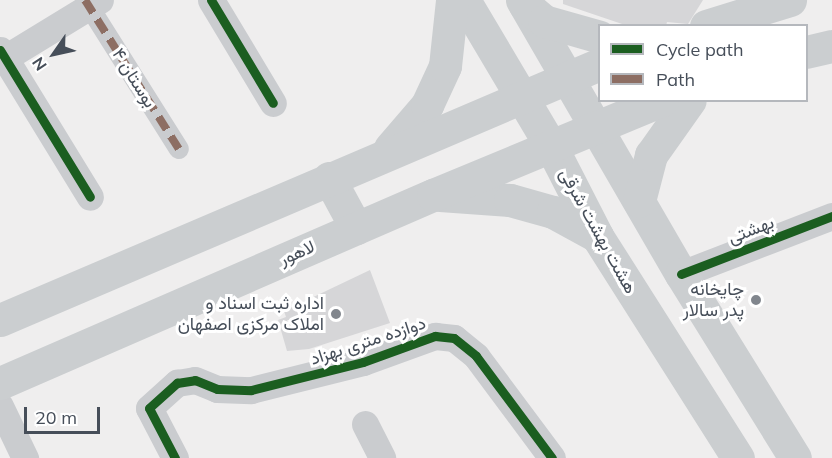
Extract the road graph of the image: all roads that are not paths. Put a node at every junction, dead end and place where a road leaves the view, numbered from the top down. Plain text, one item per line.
1 (211, 0) edge
2 (452, 0) edge
3 (464, 0) edge
4 (790, 0) edge
5 (91, 2) edge
6 (524, 3) edge
7 (755, 17) edge
8 (717, 24) edge
9 (598, 36) edge
10 (832, 46) edge
11 (808, 52) edge
12 (2, 56) edge
13 (598, 65) edge
14 (567, 76) junction
15 (521, 96) junction
16 (657, 102) edge
17 (689, 102) edge
18 (273, 103) dead end
19 (596, 128) junction
20 (552, 148) junction
21 (179, 149) dead end
22 (386, 153) junction
23 (328, 178) junction
24 (433, 195) junction
25 (90, 197) dead end
26 (639, 201) junction
27 (832, 216) edge
28 (356, 228) junction
29 (597, 236) junction
30 (681, 274) junction
31 (0, 320) edge
32 (0, 384) edge
33 (0, 406) edge
34 (365, 424) dead end
35 (25, 458) edge
36 (175, 458) edge
37 (382, 458) edge
38 (552, 458) edge
39 (738, 458) edge
40 (795, 458) edge

1 - 18 street
2 - 22 main road
3 - 15 main road, هشت بهشت شرقی
4 - 7 main road
5 - 12 street
5 - 21 street, بوستان ۴
6 - 9 main road
6 - 14 main road
7 - 8 main road
10 - 11 main road
12 - 25 street
13 - 14 main road
14 - 15 main road
14 - 19 main road
15 - 20 main road, هشت بهشت شرقی
15 - 22 main road
16 - 19 main road, لاهور
17 - 26 main road
19 - 20 main road, لاهور
19 - 26 main road
20 - 24 main road, لاهور
20 - 29 main road, هشت بهشت شرقی
22 - 23 main road
23 - 28 main road
23 - 31 main road
24 - 28 main road, لاهور
24 - 29 main road
26 - 30 main road
27 - 30 street, بهشتی
28 - 32 main road, لاهور
29 - 39 main road, هشت بهشت شرقی
30 - 40 main road
33 - 35 street
34 - 37 street
36 - 38 street, دوازده متری بهزاد

